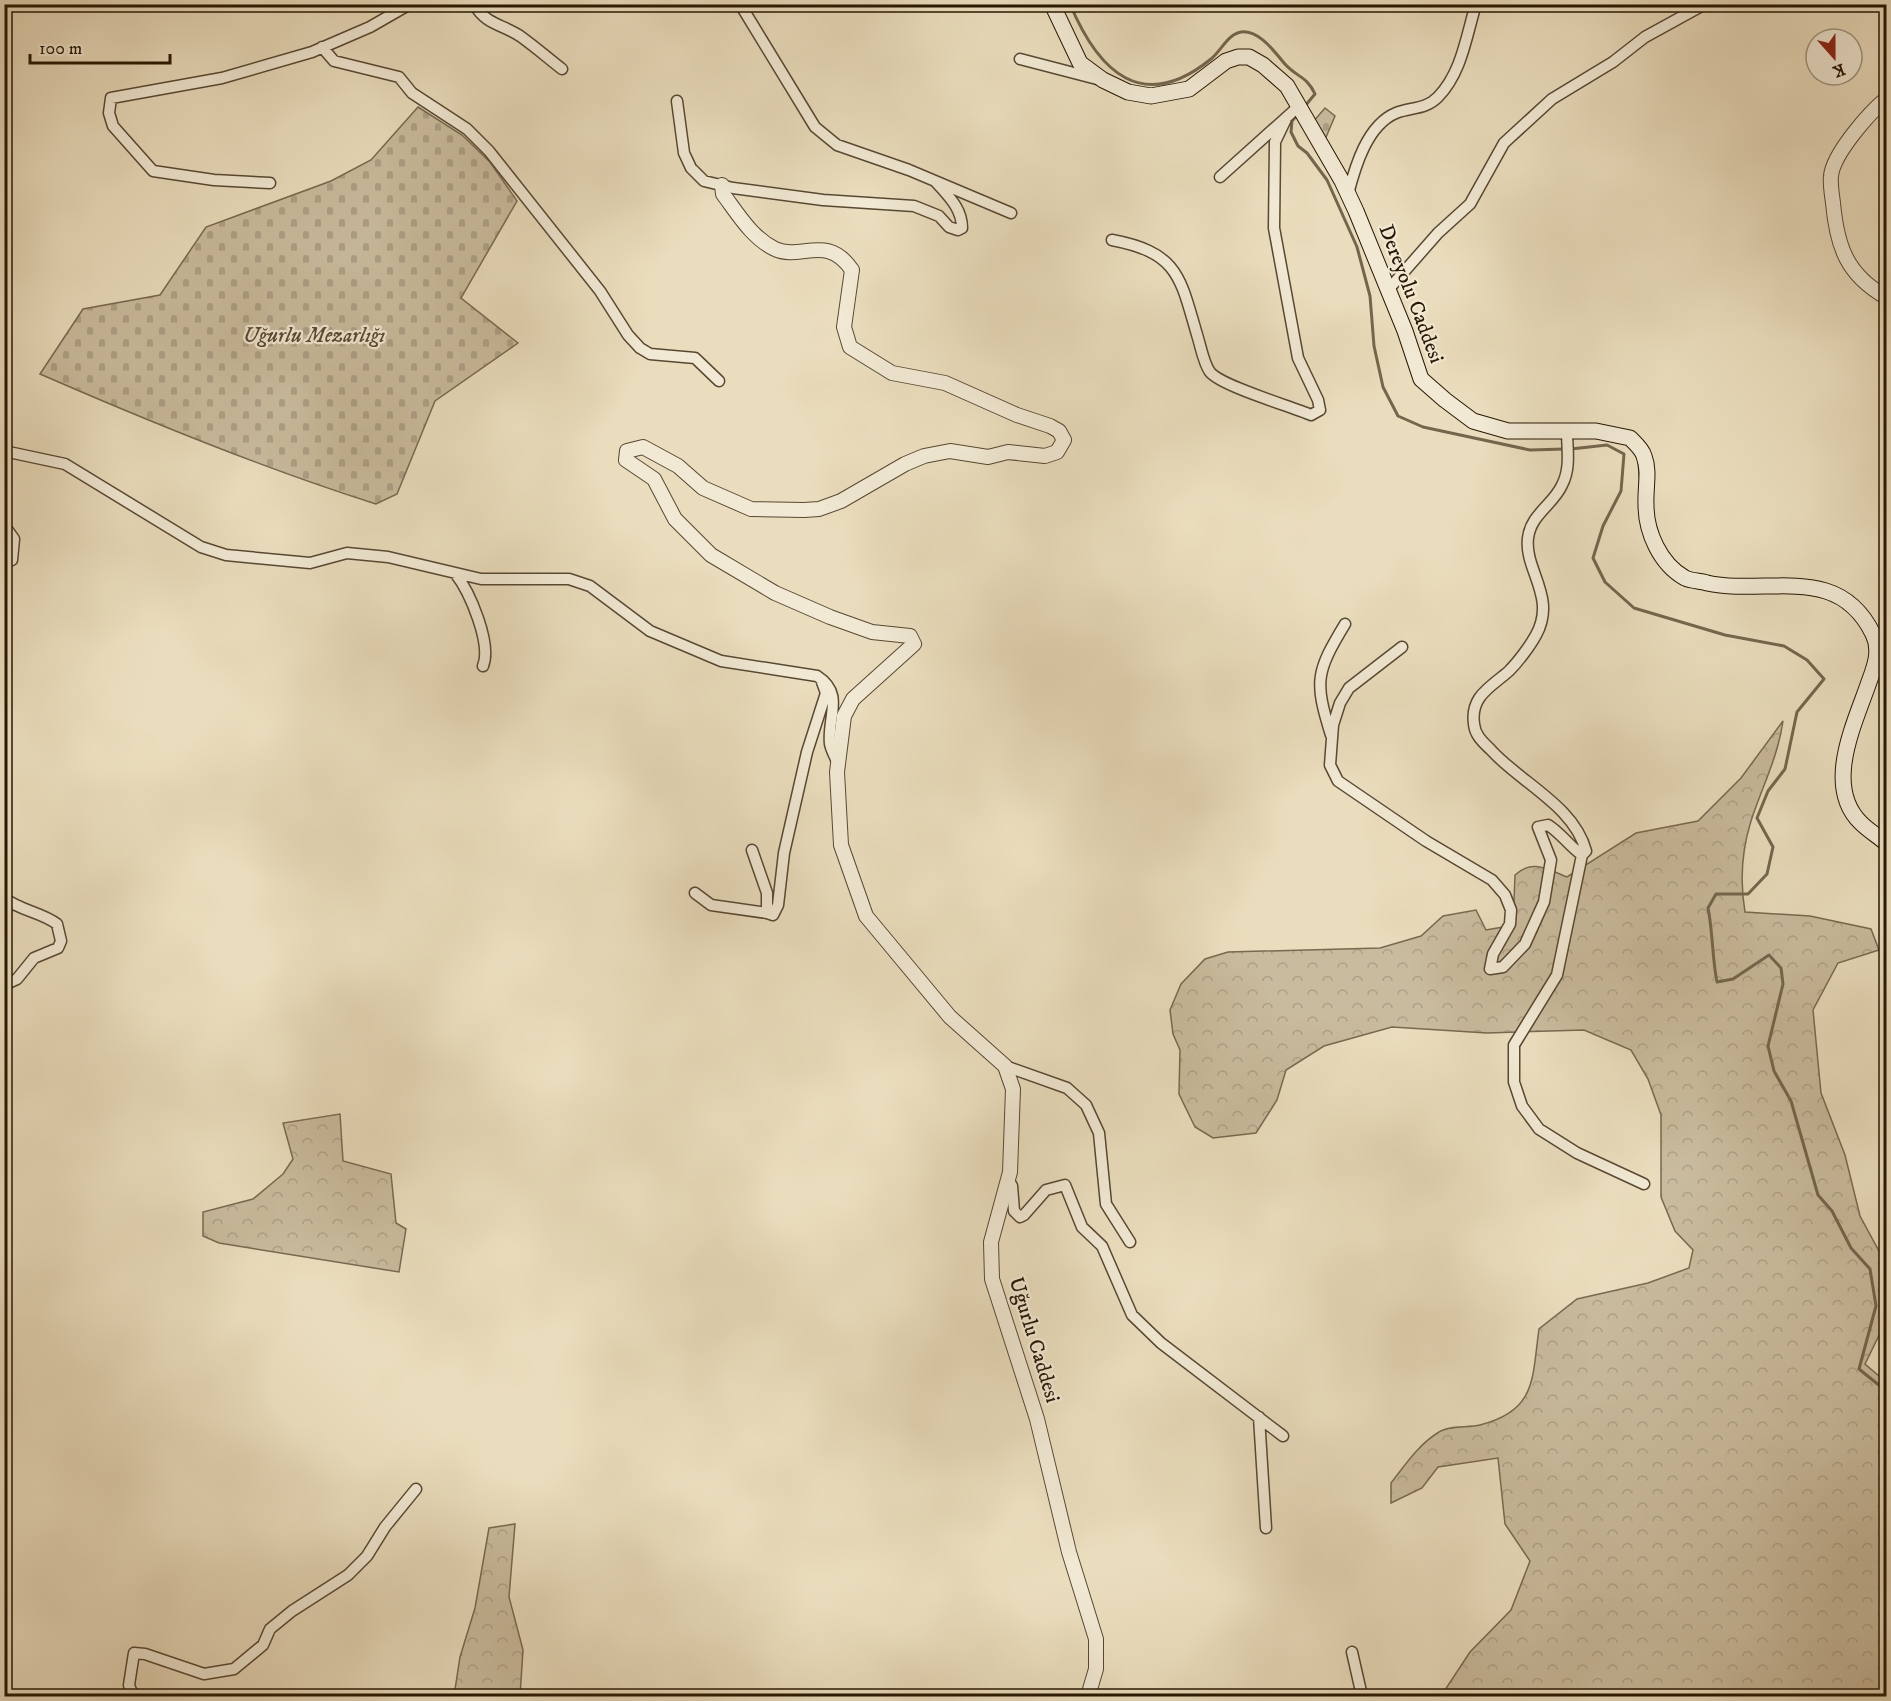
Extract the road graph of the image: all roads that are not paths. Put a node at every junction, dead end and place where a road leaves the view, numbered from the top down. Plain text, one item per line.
1 (410, 4) edge
2 (474, 4) edge
3 (740, 4) edge
4 (1052, 4) edge
5 (1476, 4) edge
6 (1705, 4) edge
7 (322, 47) junction
8 (1020, 59) dead end
9 (562, 69) dead end
10 (1103, 80) junction
11 (1887, 99) edge
12 (677, 101) dead end
13 (1298, 106) junction
14 (1286, 119) junction
15 (1220, 177) dead end
16 (936, 182) junction
17 (270, 183) dead end
18 (722, 185) junction
19 (1348, 194) junction
20 (1011, 213) dead end
21 (1112, 240) dead end
22 (1388, 290) junction
23 (1887, 297) edge
24 (719, 381) dead end
25 (1567, 437) junction
26 (4, 451) edge
27 (4, 525) edge
28 (4, 563) edge
29 (455, 573) junction
30 (1345, 624) dead end
31 (1402, 647) dead end
32 (483, 666) dead end
33 (821, 679) junction
34 (1332, 738) junction
35 (837, 762) junction
36 (1887, 843) edge
37 (752, 850) dead end
38 (1582, 855) junction
39 (695, 893) dead end
40 (4, 898) edge
41 (767, 913) junction
42 (4, 985) edge
43 (1005, 1066) junction
44 (1008, 1179) junction
45 (1644, 1184) dead end
46 (1130, 1242) dead end
47 (1259, 1417) junction
48 (1283, 1436) dead end
49 (416, 1489) dead end
50 (1266, 1528) dead end
51 (1352, 1652) dead end
52 (133, 1696) edge
53 (1088, 1696) edge
54 (1362, 1696) edge

1 - 7 street
2 - 9 street
3 - 16 street
4 - 10 main road, Dereyolu Caddesi
5 - 19 street
6 - 22 street
7 - 17 street
7 - 24 street
8 - 10 street
10 - 13 main road, Dereyolu Caddesi
11 - 23 street
12 - 18 street
13 - 14 street
13 - 19 main road, Dereyolu Caddesi
14 - 15 street
14 - 21 street
16 - 18 street
16 - 20 street
18 - 35 street
19 - 22 main road, Dereyolu Caddesi
22 - 25 main road, Dereyolu Caddesi
25 - 36 main road, Dereyolu Caddesi
25 - 38 street
26 - 29 street
27 - 28 street
29 - 32 street
29 - 33 street
30 - 34 street
31 - 34 street
33 - 35 street
33 - 41 street
34 - 38 street
35 - 43 street
37 - 41 street
38 - 45 street
39 - 41 street
40 - 42 street
43 - 44 street, Uğurlu Caddesi
43 - 46 street
44 - 47 street
44 - 53 street, Uğurlu Caddesi
47 - 48 street
47 - 50 street
49 - 52 street
51 - 54 street

